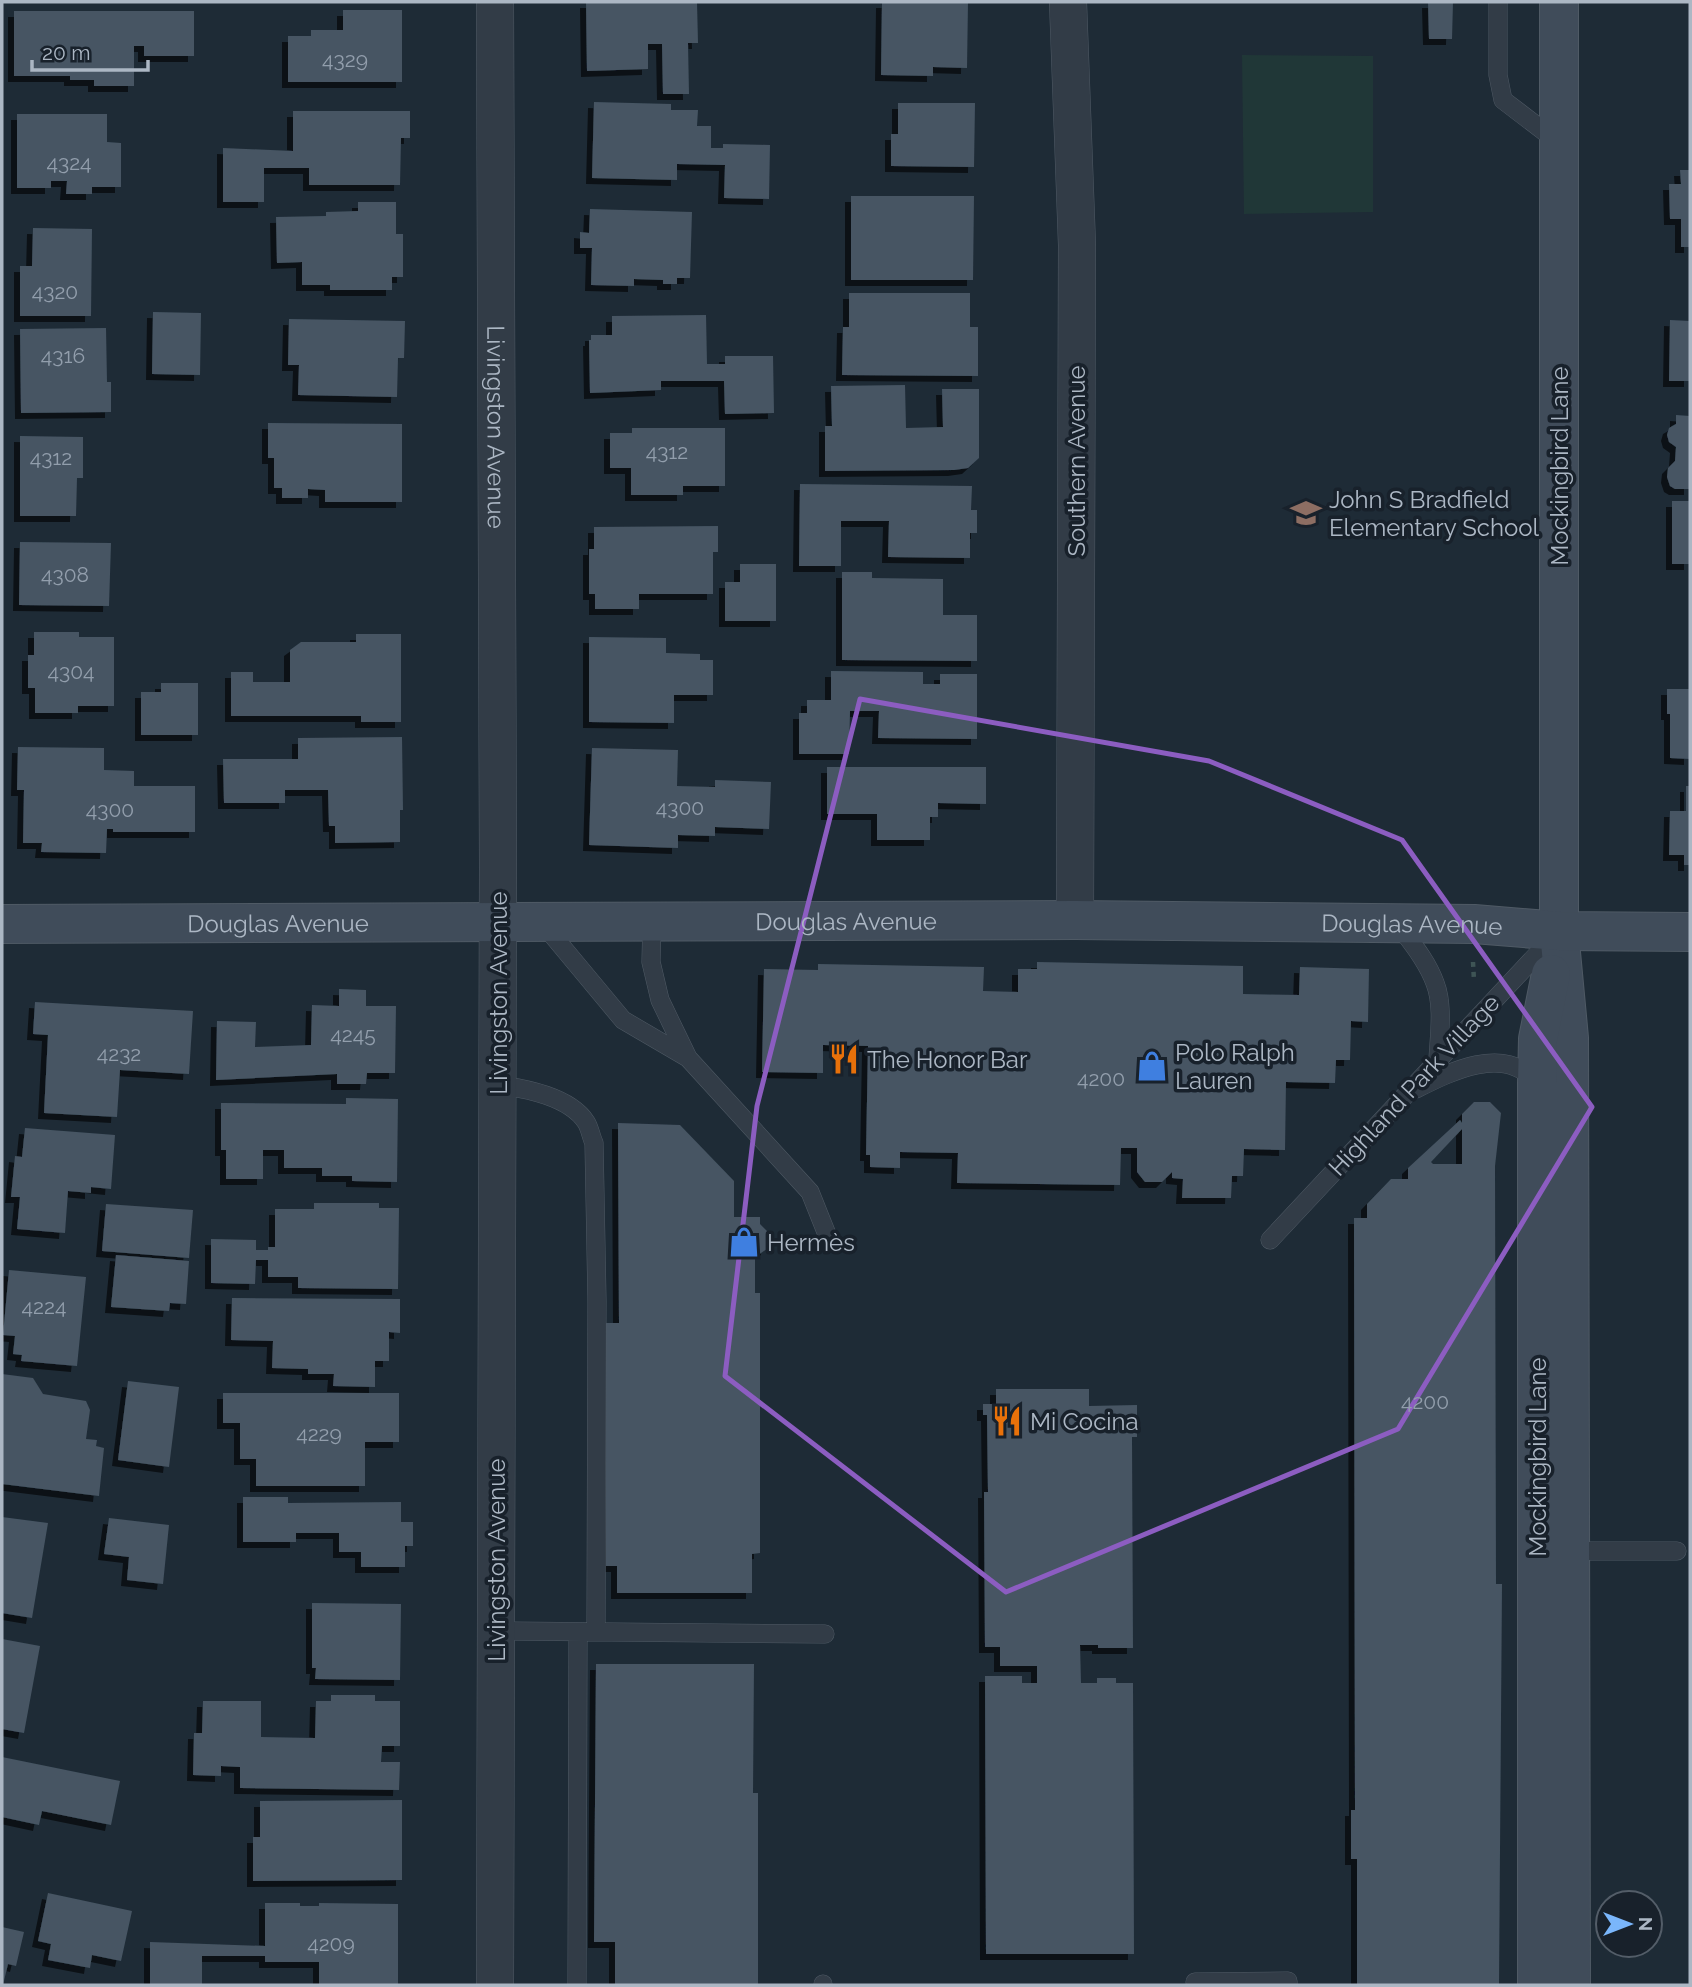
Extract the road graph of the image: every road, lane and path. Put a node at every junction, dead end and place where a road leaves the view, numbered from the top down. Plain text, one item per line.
1 (495, 2) edge
2 (1068, 2) edge
3 (1498, 2) edge
4 (1559, 2) edge
5 (1560, 142) junction
6 (1075, 920) junction
7 (652, 921) junction
8 (498, 922) junction
9 (541, 922) junction
10 (1397, 923) junction
11 (2, 925) edge
12 (1559, 931) junction
13 (1690, 932) edge
14 (688, 1058) junction
15 (1438, 1060) junction
16 (1537, 1083) junction
17 (498, 1085) junction
18 (1406, 1094) junction
19 (828, 1237) dead end
20 (1269, 1240) dead end
21 (1554, 1551) junction
22 (1677, 1551) dead end
23 (496, 1631) junction
24 (578, 1632) junction
25 (596, 1632) junction
26 (825, 1634) dead end
27 (1554, 1752) junction
28 (1195, 1982) dead end
29 (495, 1985) edge
30 (577, 1985) edge
31 (1288, 1985) edge
32 (1537, 1985) edge
33 (1571, 1985) edge

1 - 8 street, Livingston Avenue
2 - 6 street, Southern Avenue
3 - 5 lane
4 - 5 main road, Mockingbird Lane
5 - 12 main road, Mockingbird Lane
6 - 7 main road, Douglas Avenue
6 - 10 main road, Douglas Avenue
7 - 9 main road, Douglas Avenue
7 - 14 lane
8 - 9 main road, Douglas Avenue
8 - 11 main road, Douglas Avenue
8 - 17 street, Livingston Avenue
9 - 14 lane
10 - 12 main road, Douglas Avenue
10 - 15 lane
12 - 13 main road, Douglas Avenue
12 - 15 lane, Highland Park Village
12 - 16 main road, Mockingbird Lane
12 - 21 main road, Mockingbird Lane
14 - 19 lane
15 - 18 lane, Highland Park Village
16 - 18 lane
16 - 21 main road, Mockingbird Lane
17 - 23 street, Livingston Avenue
17 - 25 lane
18 - 20 lane, Highland Park Village
21 - 22 lane
21 - 27 main road, Mockingbird Lane
23 - 24 lane
23 - 29 street, Livingston Avenue
24 - 25 lane
24 - 30 lane
25 - 26 lane
27 - 32 main road, Mockingbird Lane
27 - 33 main road, Mockingbird Lane
28 - 31 lane

